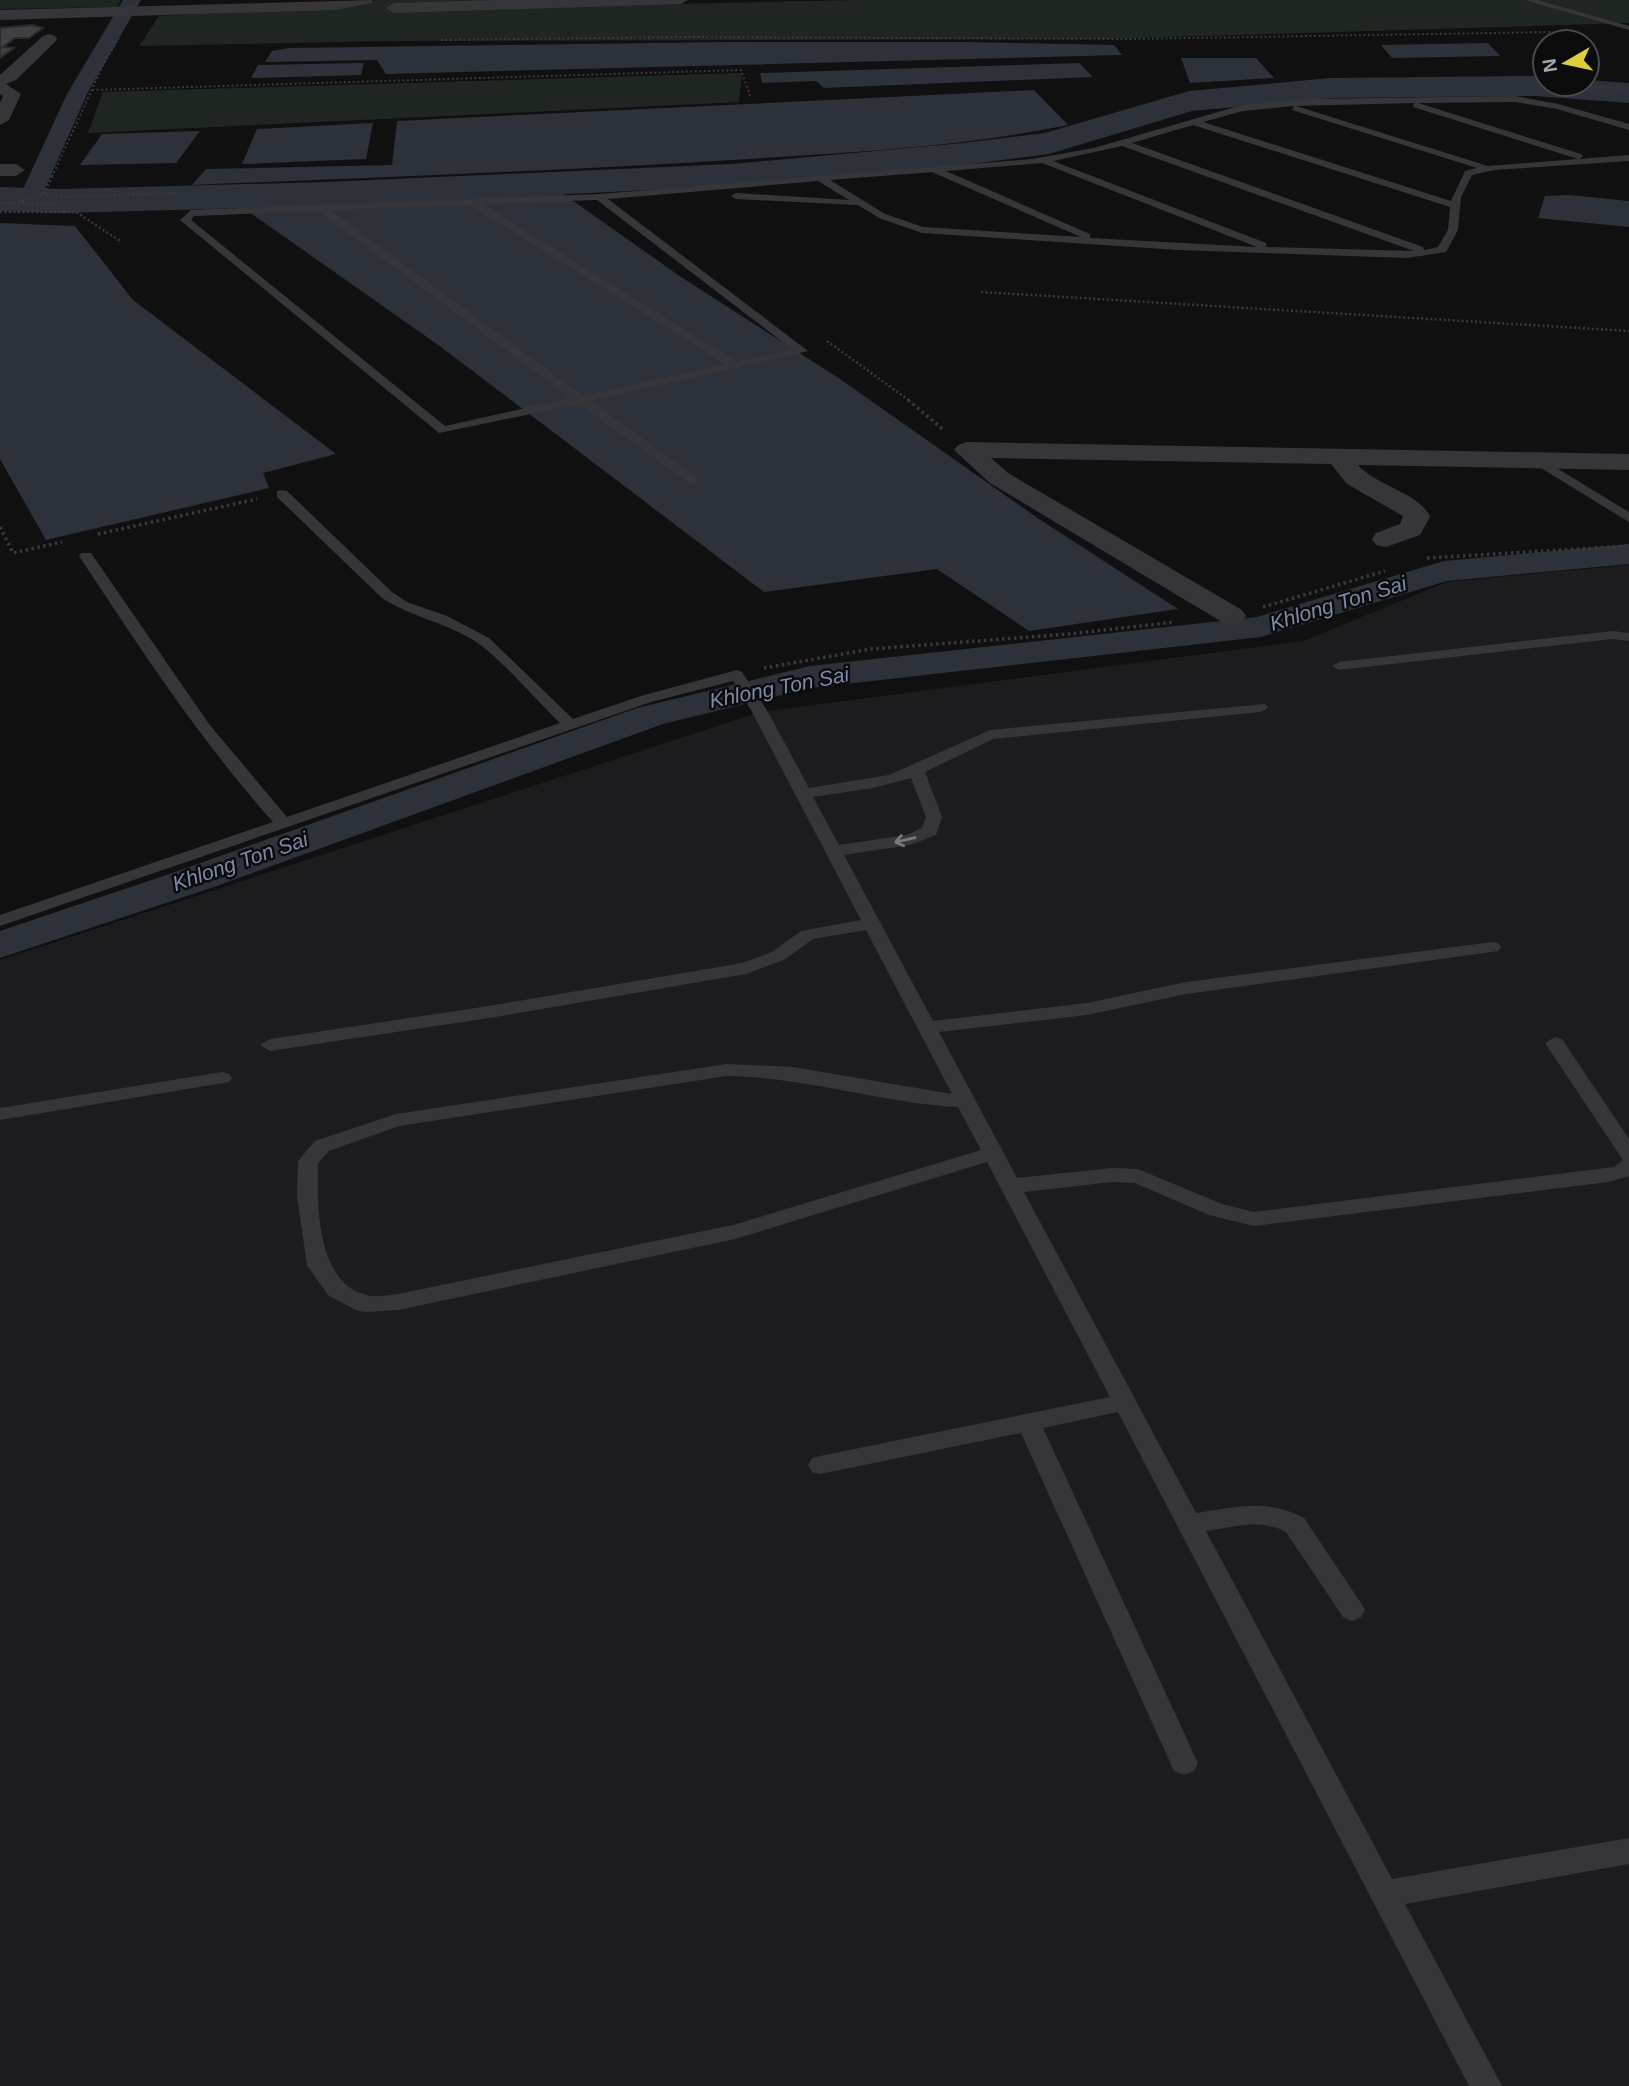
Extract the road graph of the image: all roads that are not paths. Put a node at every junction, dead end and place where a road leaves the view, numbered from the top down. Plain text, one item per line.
1 (366, 0) edge
2 (524, 0) edge
3 (681, 0) edge
4 (1528, 0) edge
5 (542, 3) junction
6 (394, 8) dead end
7 (0, 15) edge
8 (1629, 28) edge
9 (49, 40) dead end
10 (0, 81) edge
11 (0, 88) edge
12 (1400, 100) junction
13 (1282, 104) junction
14 (0, 120) edge
15 (1193, 122) junction
16 (1629, 127) edge
17 (1123, 143) junction
18 (1629, 158) edge
19 (1041, 160) junction
20 (1589, 160) junction
21 (933, 169) junction
22 (1488, 169) junction
23 (820, 178) junction
24 (654, 191) junction
25 (599, 197) junction
26 (472, 203) junction
27 (861, 203) junction
28 (1455, 205) junction
29 (320, 208) junction
30 (1100, 242) junction
31 (1276, 251) junction
32 (1426, 252) junction
33 (736, 366) junction
34 (581, 400) junction
35 (1339, 458) junction
36 (1540, 462) junction
37 (1629, 462) edge
38 (692, 481) dead end
39 (282, 494) road end
40 (1629, 518) edge
41 (1387, 539) dead end
42 (86, 556) dead end
43 (1232, 616) road end
44 (1629, 637) edge
45 (1339, 666) dead end
46 (1259, 707) dead end
47 (571, 725) junction
48 (916, 769) junction
49 (804, 794) junction
50 (284, 824) junction
51 (834, 851) junction
52 (0, 921) edge
53 (872, 923) junction
54 (1492, 947) dead end
55 (928, 1027) junction
56 (1555, 1043) dead end
57 (270, 1045) dead end
58 (222, 1078) dead end
59 (968, 1101) junction
60 (0, 1114) edge
61 (995, 1153) junction
62 (1629, 1155) edge
63 (1629, 1165) edge
64 (1012, 1186) junction
65 (1126, 1402) junction
66 (1028, 1422) junction
67 (820, 1465) dead end
68 (1191, 1524) junction
69 (1352, 1610) dead end
70 (1184, 1763) dead end
71 (1629, 1851) edge
72 (1384, 1894) junction
73 (1486, 2086) edge

1 - 7 street
2 - 5 street
3 - 5 street
4 - 8 lane
5 - 6 street
9 - 10 street
11 - 14 street
12 - 13 lane
12 - 16 lane
12 - 20 lane
13 - 15 lane
13 - 22 lane
15 - 17 lane
15 - 28 lane
17 - 19 lane
17 - 32 lane
18 - 20 lane
19 - 21 lane
19 - 31 lane
20 - 22 lane
21 - 23 lane
21 - 30 lane
22 - 28 lane
23 - 24 lane
23 - 27 lane
24 - 25 lane
24 - 27 lane
25 - 26 lane
25 - 33 lane
26 - 29 lane
26 - 33 lane
27 - 30 lane
28 - 32 lane
29 - 34 lane
29 - 34 lane
30 - 31 lane
31 - 32 lane
33 - 34 lane
34 - 38 lane
35 - 36 street
35 - 41 street
35 - 43 street
36 - 37 street
36 - 40 lane
39 - 47 lane
42 - 50 lane
44 - 45 lane
46 - 48 lane
47 - 49 lane
47 - 50 lane
48 - 49 lane
48 -> 51 lane
49 - 51 lane
50 - 52 lane
51 - 53 lane
53 - 55 lane
53 - 57 lane
54 - 55 lane
55 - 59 lane
56 - 62 lane
58 - 60 lane
59 - 61 lane
59 - 61 lane
61 - 64 lane
63 - 64 lane
64 - 65 lane
65 - 66 lane
65 - 68 lane
66 - 67 lane
66 - 70 lane
68 - 69 lane
68 - 72 lane
71 - 72 lane
72 - 73 lane

